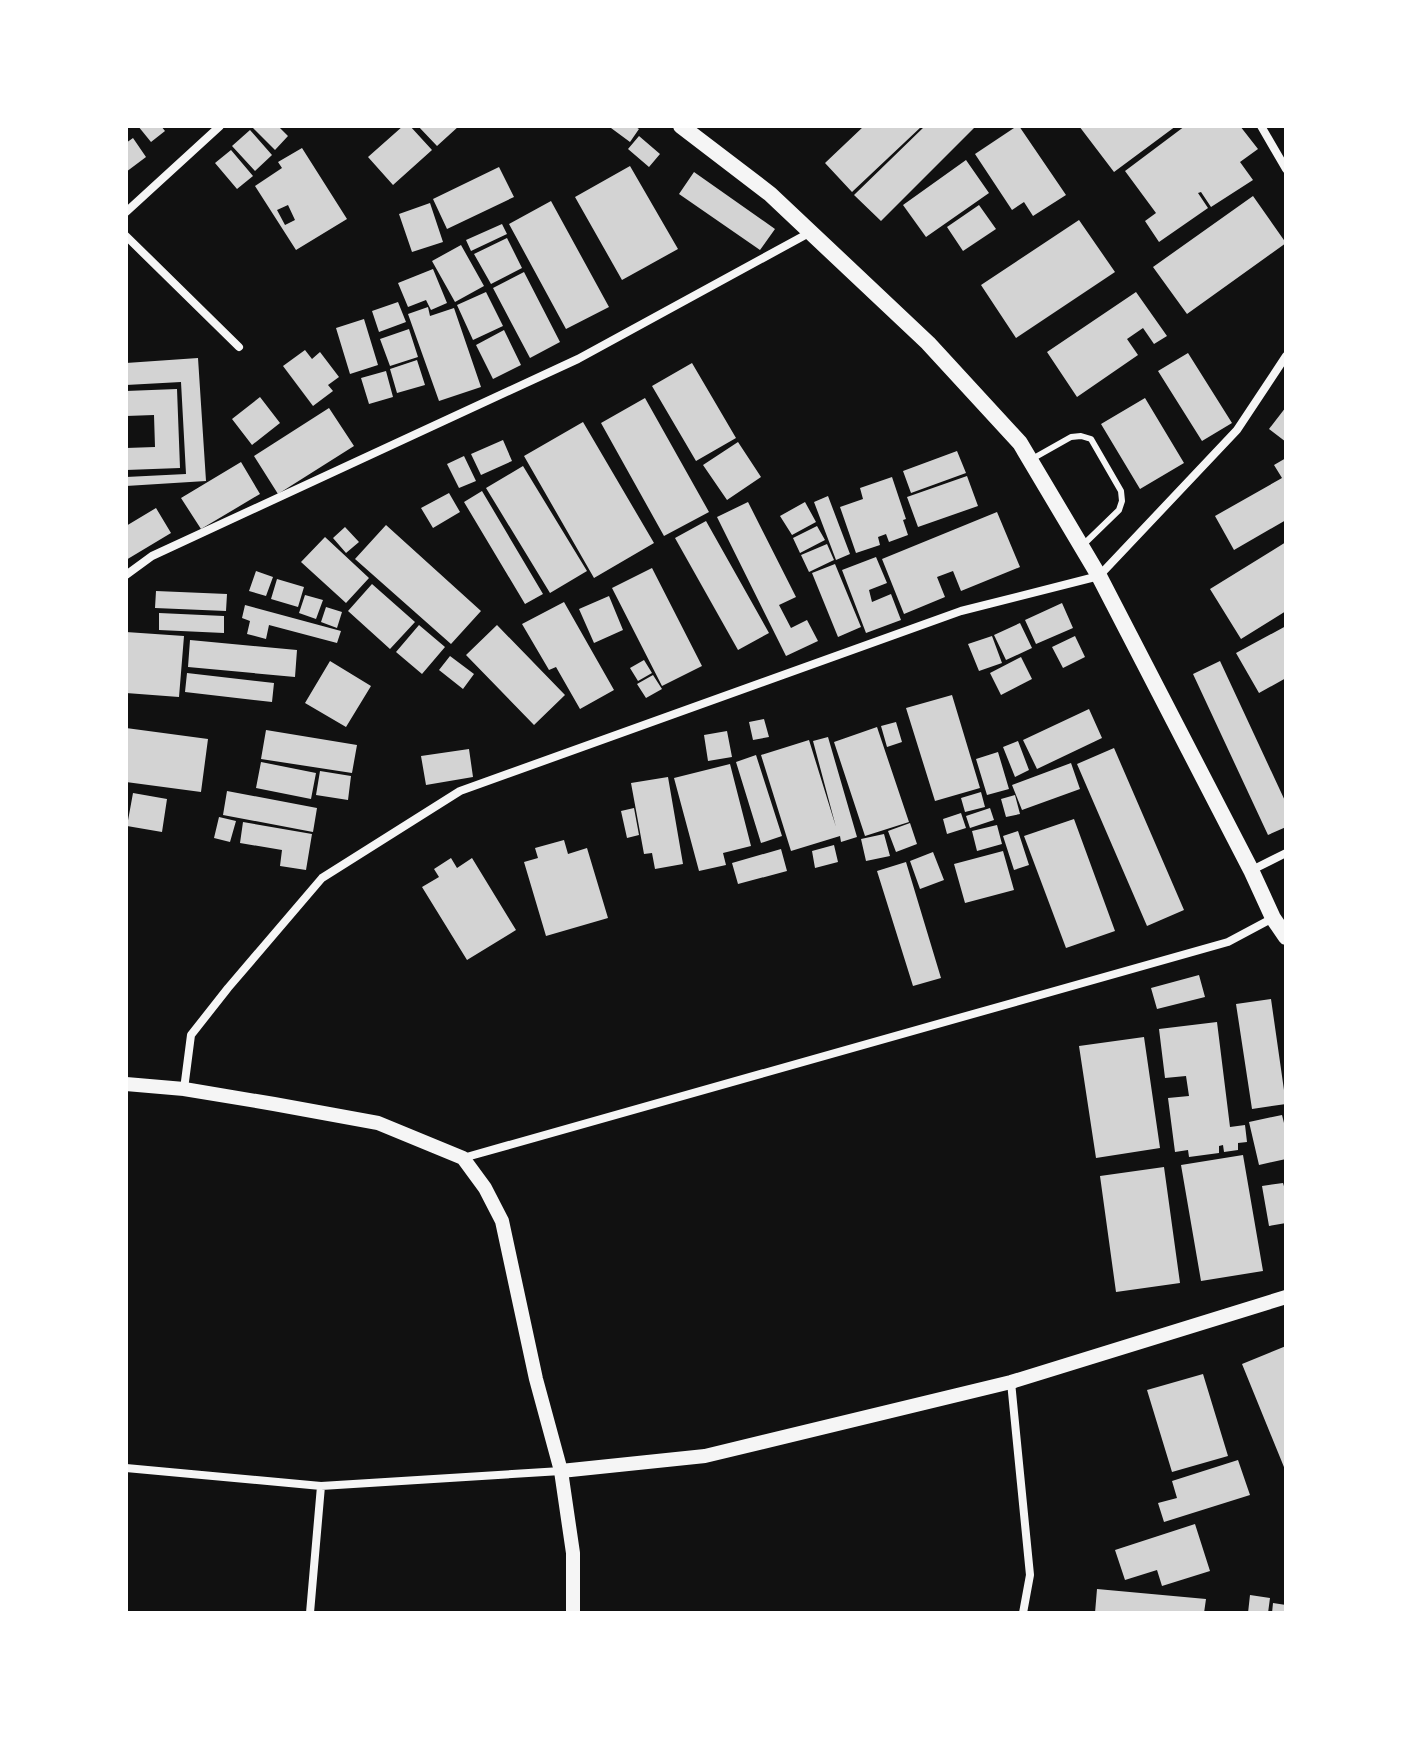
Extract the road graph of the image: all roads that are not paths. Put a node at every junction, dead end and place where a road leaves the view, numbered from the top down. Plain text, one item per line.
1 (220, 126) edge
2 (681, 126) edge
3 (1261, 126) edge
4 (1286, 169) edge
5 (126, 212) edge
6 (809, 233) junction
7 (126, 236) edge
8 (239, 347) dead end
9 (1286, 356) edge
10 (1031, 460) junction
11 (1081, 546) junction
12 (126, 575) edge
13 (1099, 576) junction
14 (1286, 853) edge
15 (1251, 870) junction
16 (1273, 918) junction
17 (1286, 937) edge
18 (126, 1084) edge
19 (184, 1089) junction
20 (463, 1158) junction
21 (1286, 1297) edge
22 (1011, 1382) junction
23 (126, 1468) edge
24 (561, 1471) junction
25 (321, 1486) junction
26 (310, 1613) edge
27 (573, 1613) edge
28 (1023, 1613) edge

1 - 5 street
2 - 6 main road
3 - 4 street
6 - 10 main road
6 - 12 street
7 - 8 street
9 - 13 street
10 - 11 main road
10 - 11 lane
11 - 13 main road
13 - 15 main road
13 - 19 street
14 - 15 street
15 - 16 main road
16 - 17 main road
16 - 20 street
18 - 19 street
19 - 20 street
20 - 24 street
21 - 22 street
22 - 24 street
22 - 28 street
23 - 25 street
24 - 25 street
24 - 27 street
25 - 26 street

